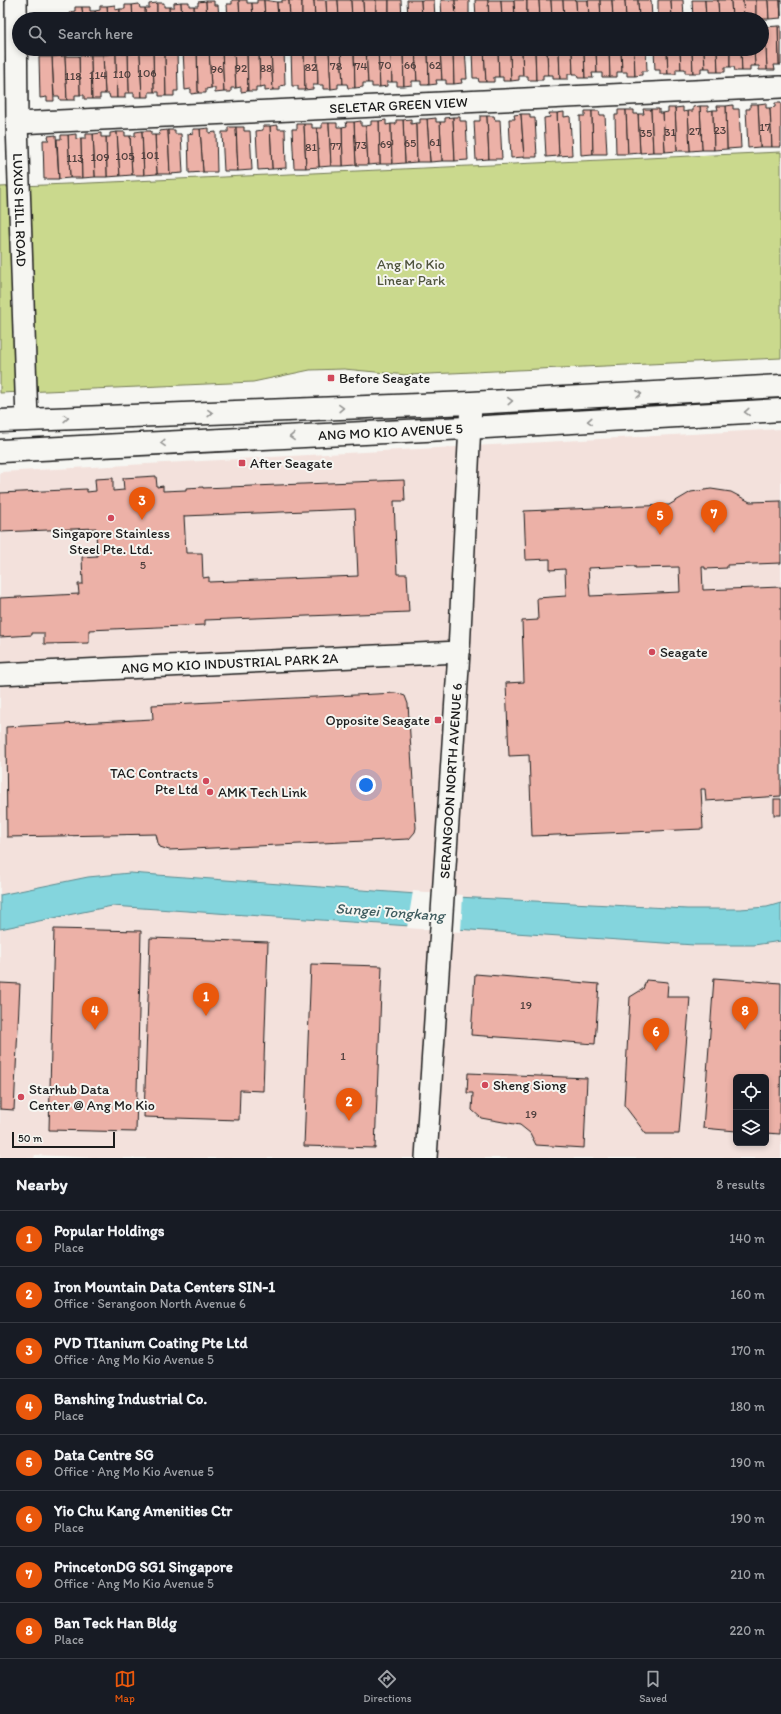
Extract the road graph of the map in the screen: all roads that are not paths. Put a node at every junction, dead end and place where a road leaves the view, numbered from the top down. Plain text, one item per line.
1 (16, 0) edge
2 (16, 12) edge
3 (16, 56) edge
4 (781, 87) edge
5 (17, 123) junction
6 (781, 386) edge
7 (464, 403) junction
8 (781, 410) edge
9 (27, 420) junction
10 (0, 421) edge
11 (463, 428) junction
12 (0, 451) edge
13 (452, 653) junction
14 (0, 674) edge
15 (433, 960) junction
16 (415, 1158) edge
17 (426, 1158) edge

1 - 2 street, LUXUS HILL ROAD
3 - 5 street, LUXUS HILL ROAD
4 - 5 street, SELETAR GREEN VIEW
5 - 9 street, LUXUS HILL ROAD
7 -> 6 main road, ANG MO KIO AVENUE 5
9 -> 7 main road, ANG MO KIO AVENUE 5
7 - 11 street, SERANGOON NORTH AVENUE 6
8 -> 11 main road, ANG MO KIO AVENUE 5
9 - 10 main road, ANG MO KIO AVENUE 5
11 -> 12 main road, ANG MO KIO AVENUE 5
11 - 13 street, SERANGOON NORTH AVENUE 6
13 - 14 street, ANG MO KIO INDUSTRIAL PARK 2A
13 - 15 street, SERANGOON NORTH AVENUE 6
15 - 16 street, SERANGOON NORTH AVENUE 6
15 - 17 street, SERANGOON NORTH AVENUE 6

